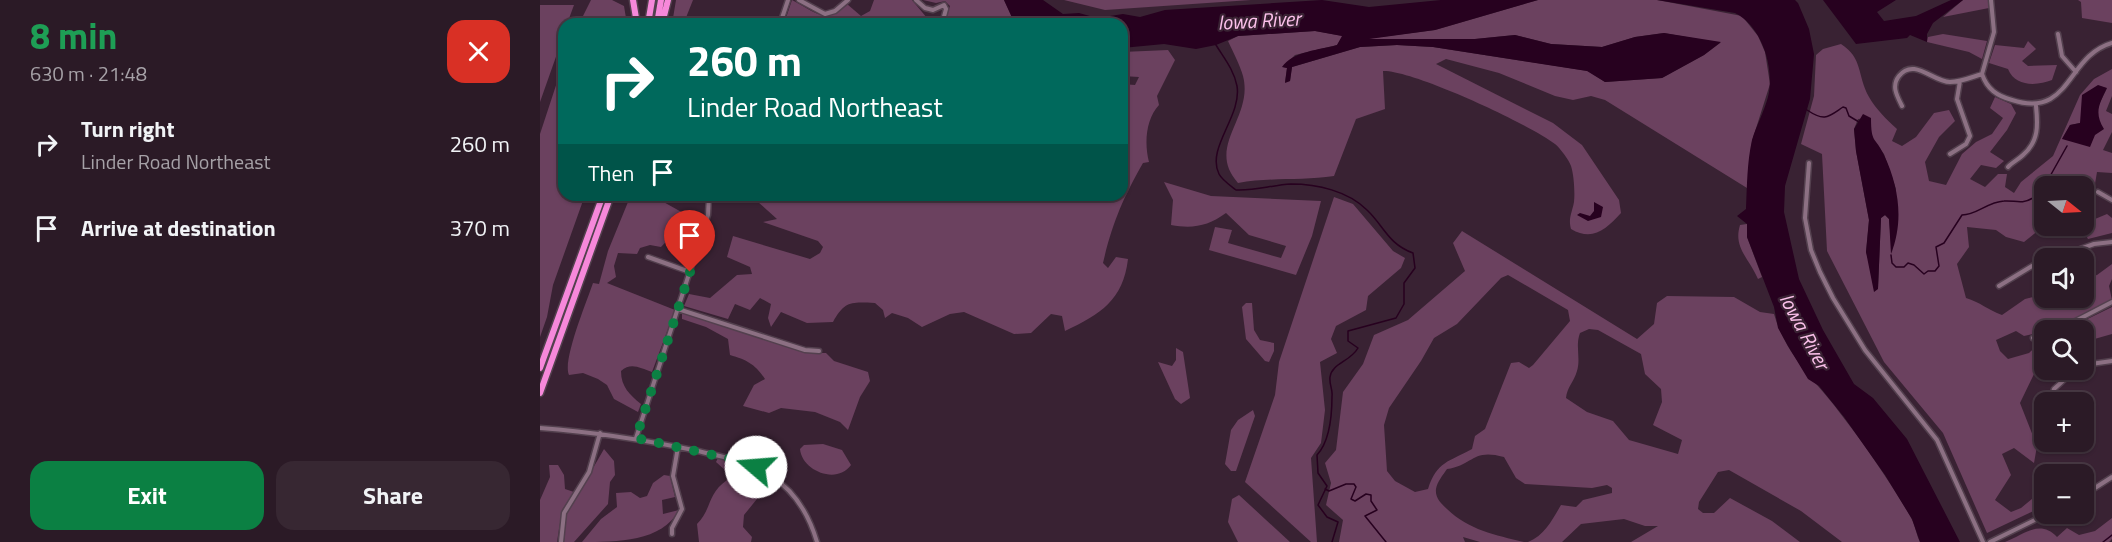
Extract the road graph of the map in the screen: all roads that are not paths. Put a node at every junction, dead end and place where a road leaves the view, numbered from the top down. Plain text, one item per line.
1 (633, 0) edge
2 (652, 0) edge
3 (661, 0) edge
4 (668, 0) edge
5 (788, 0) edge
6 (799, 0) edge
7 (848, 0) edge
8 (1991, 0) edge
9 (916, 1) edge
10 (636, 18) edge
11 (649, 18) edge
12 (658, 18) edge
13 (664, 18) edge
14 (782, 18) edge
15 (944, 18) edge
16 (2058, 34) dead end
17 (2112, 44) edge
18 (2076, 72) junction
19 (1982, 74) junction
20 (1960, 81) junction
21 (1902, 106) dead end
22 (2036, 106) junction
23 (1950, 154) dead end
24 (1809, 163) dead end
25 (2008, 168) dead end
26 (2098, 192) dead end
27 (2112, 200) edge
28 (601, 201) edge
29 (609, 201) edge
30 (710, 201) edge
31 (2112, 242) edge
32 (2083, 248) edge
33 (648, 257) dead end
34 (2034, 265) edge
35 (690, 272) junction
36 (1999, 286) dead end
37 (2112, 302) edge
38 (678, 309) junction
39 (2077, 320) edge
40 (819, 351) dead end
41 (2112, 362) edge
42 (2094, 364) edge
43 (540, 368) edge
44 (2064, 380) edge
45 (2053, 392) edge
46 (540, 393) edge
47 (541, 428) edge
48 (600, 433) junction
49 (636, 438) junction
50 (678, 447) junction
51 (2112, 478) edge
52 (2094, 489) edge
53 (2034, 520) edge
54 (672, 534) dead end
55 (561, 542) edge
56 (817, 542) edge
57 (1983, 542) edge
58 (1990, 542) edge

1 - 10 highway
2 - 11 highway
3 - 12 highway
4 - 13 highway
5 - 14 street
6 - 7 street
8 - 19 street
9 - 15 street
16 - 18 street
17 - 18 street
18 - 22 street
19 - 20 street
19 - 22 street
20 - 21 street
20 - 23 street
22 - 25 street
24 - 57 street
26 - 27 street
28 - 43 highway
29 - 46 highway
30 - 35 street
31 - 32 street
33 - 35 street
34 - 36 street
35 - 38 street
37 - 39 street
38 - 40 street
38 - 49 street
41 - 42 street
44 - 45 street
47 - 48 street
48 - 49 street
48 - 55 street
49 - 50 street
50 - 54 street
50 - 56 street
51 - 52 street
53 - 58 street

